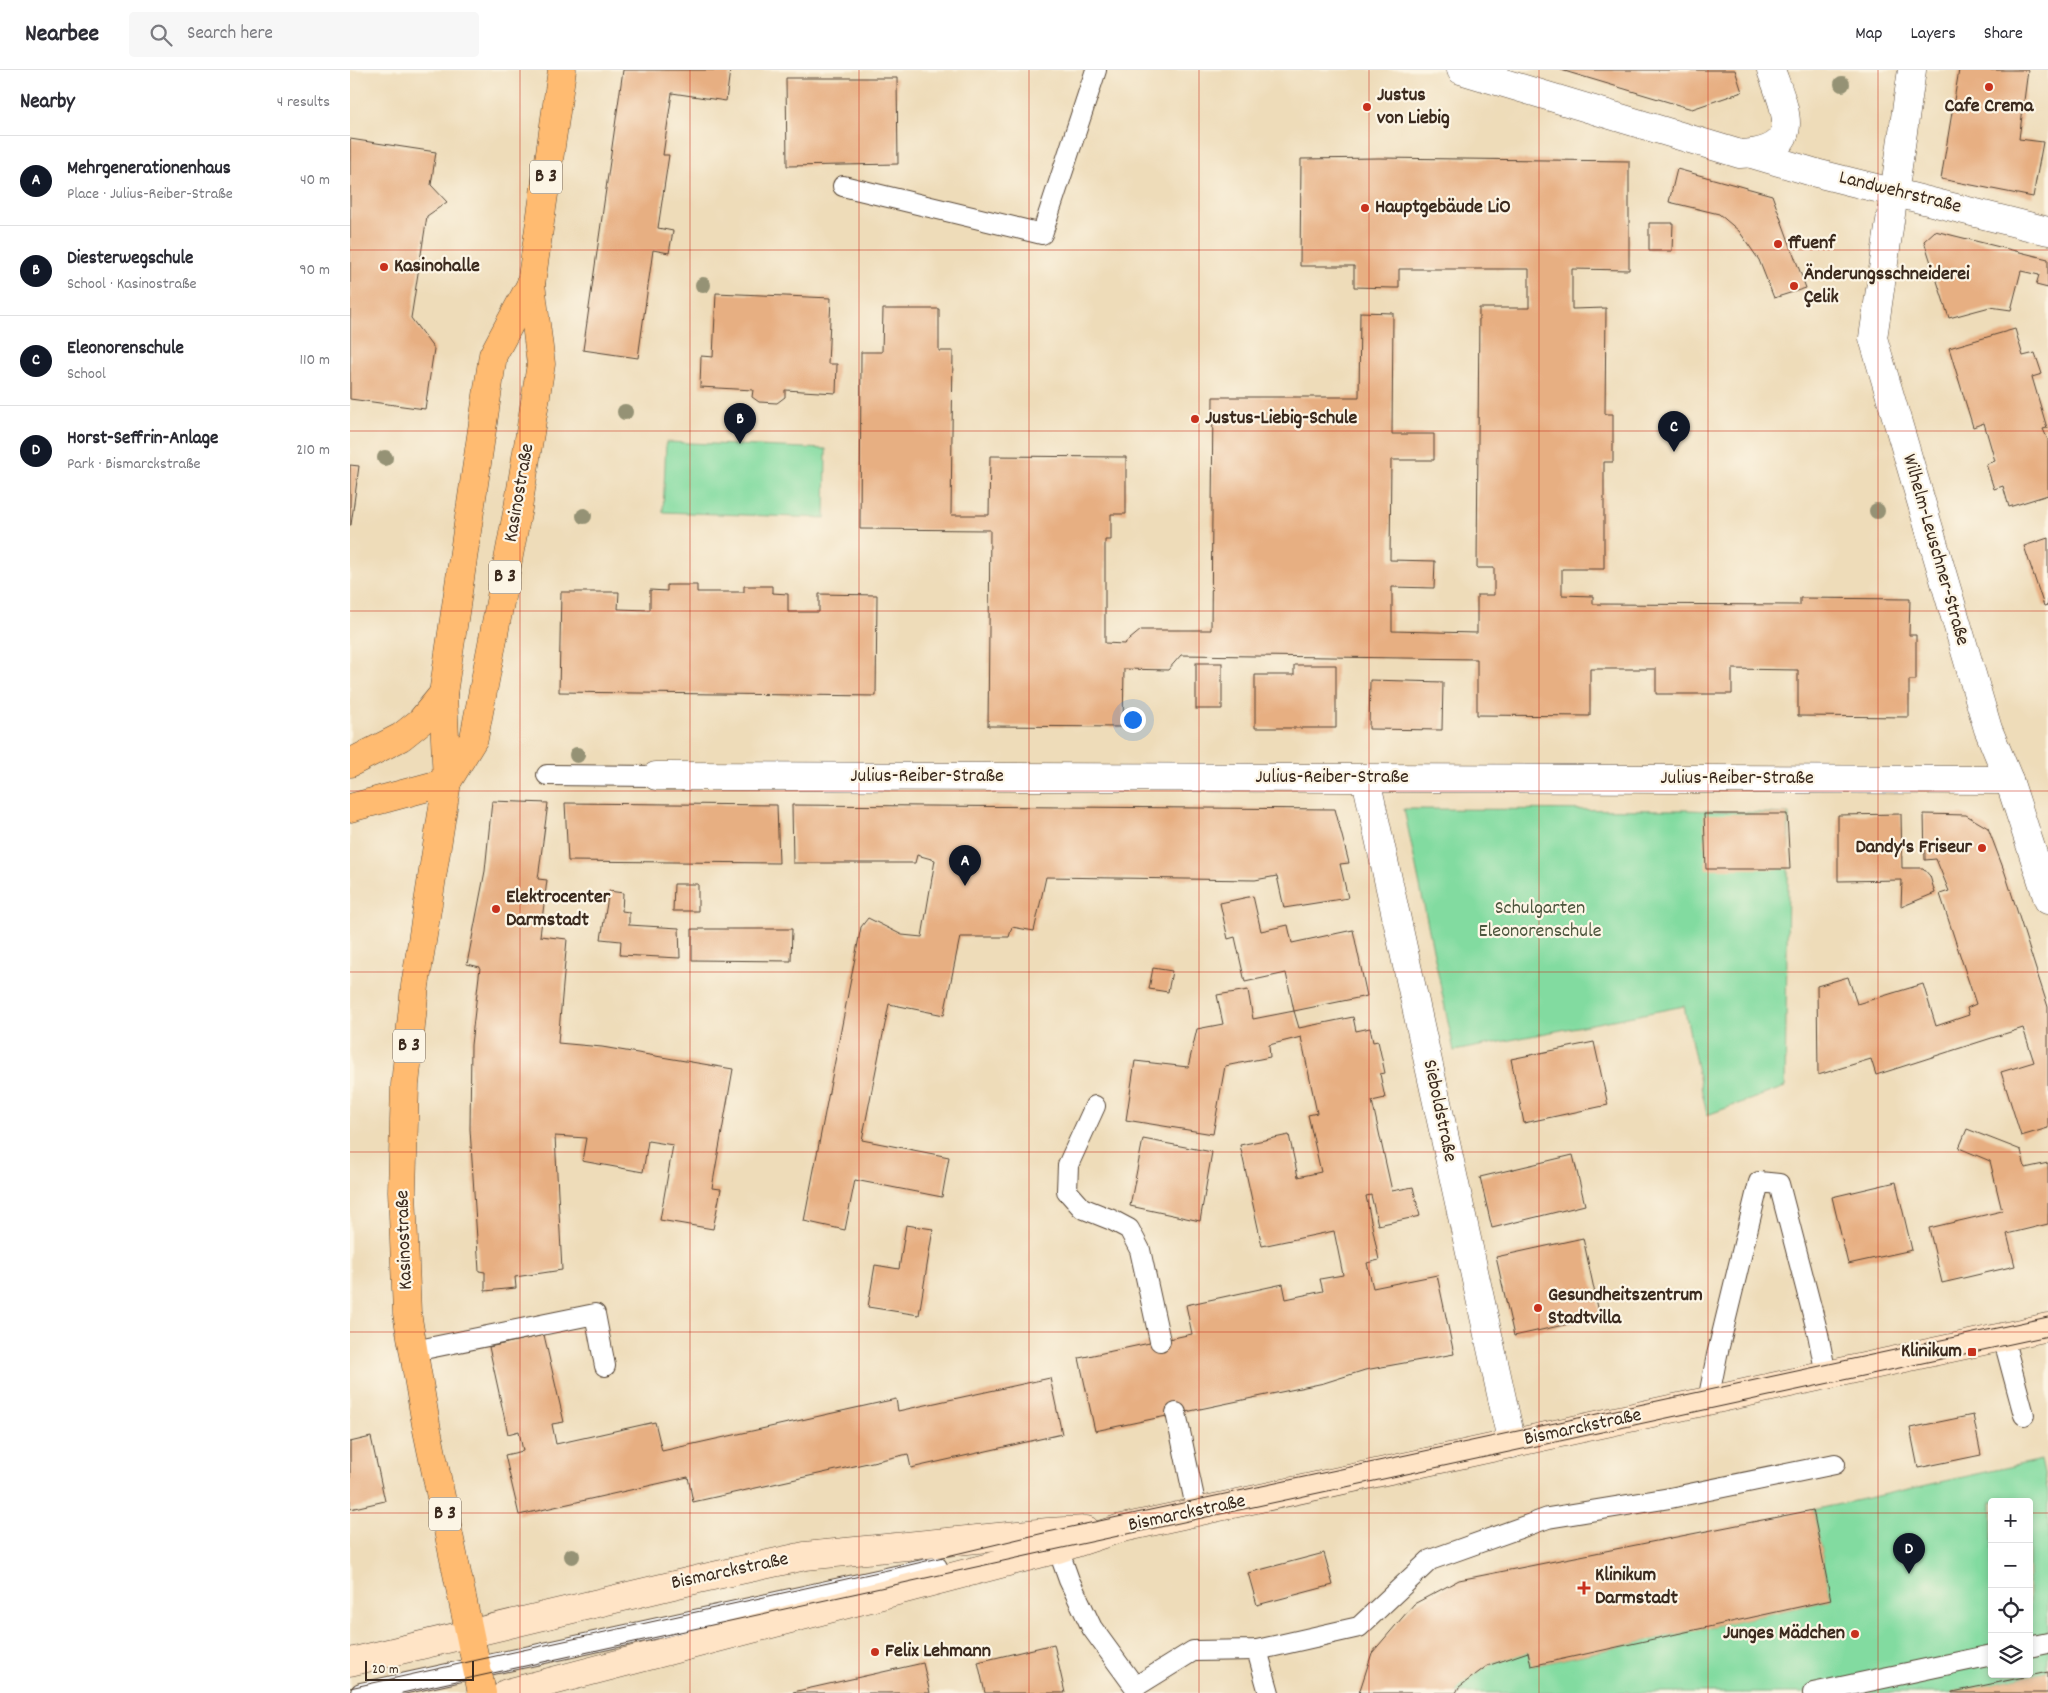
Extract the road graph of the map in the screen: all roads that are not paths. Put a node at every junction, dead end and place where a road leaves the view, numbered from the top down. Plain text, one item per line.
1 (562, 70) edge
2 (1096, 70) edge
3 (1461, 70) edge
4 (1771, 70) edge
5 (1912, 70) edge
6 (1752, 154) junction
7 (843, 186) dead end
8 (1893, 192) junction
9 (2048, 231) edge
10 (531, 284) junction
11 (442, 694) junction
12 (350, 763) edge
13 (547, 775) dead end
14 (656, 776) joint
15 (1366, 779) junction
16 (2009, 780) junction
17 (447, 782) junction
18 (350, 808) edge
19 (2048, 900) edge
20 (1095, 1106) dead end
21 (2048, 1327) edge
22 (2003, 1337) junction
23 (1160, 1341) dead end
24 (414, 1351) junction
25 (605, 1366) dead end
26 (1826, 1375) junction
27 (1708, 1401) junction
28 (1176, 1413) dead end
29 (2024, 1414) dead end
30 (1512, 1444) junction
31 (1835, 1464) dead end
32 (1197, 1512) junction
33 (1118, 1529) junction
34 (1058, 1549) junction
35 (470, 1634) junction
36 (2048, 1643) edge
37 (2033, 1646) edge
38 (1257, 1650) junction
39 (1988, 1656) edge
40 (350, 1662) edge
41 (479, 1680) edge
42 (1135, 1690) edge
43 (361, 1693) edge
44 (507, 1693) edge
45 (1269, 1693) edge
46 (1813, 1693) edge

1 - 10 main road, Kasinostraße / B 3
2 - 7 lane
3 - 6 street, Landwehrstraße
4 - 6 street
5 - 8 street, Wilhelm-Leuschner-Straße
6 - 8 street, Landwehrstraße
8 - 9 street, Landwehrstraße
8 - 16 street, Wilhelm-Leuschner-Straße
10 - 11 main road, Kasinostraße / B 3
10 - 17 main road, Kasinostraße / B 3
11 - 12 main road
11 - 17 main road, Kasinostraße / B 3
13 - 14 lane
14 - 15 street, Julius-Reiber-Straße
15 - 16 street, Julius-Reiber-Straße
15 - 30 street, Sieboldstraße
16 - 19 street, Wilhelm-Leuschner-Straße
17 - 18 main road
17 - 24 main road, Kasinostraße / B 3
20 - 23 lane
21 - 22 main road, Bismarckstraße
22 - 26 main road, Bismarckstraße
22 - 29 lane
24 - 25 lane
24 - 35 main road, Kasinostraße / B 3
26 - 27 main road, Bismarckstraße
26 - 27 lane
27 - 30 main road, Bismarckstraße
28 - 32 lane
30 - 32 main road, Bismarckstraße
31 - 38 lane
32 - 33 main road, Bismarckstraße
33 - 34 main road, Bismarckstraße
33 - 35 main road, Bismarckstraße
33 - 41 lane, Bismarckstraße
34 - 42 lane
34 - 44 main road, Bismarckstraße
35 - 40 main road, Bismarckstraße
35 - 41 main road, Kasinostraße / B 3
36 - 37 lane
38 - 42 lane
38 - 45 lane
39 - 46 lane
41 - 43 lane, Bismarckstraße

